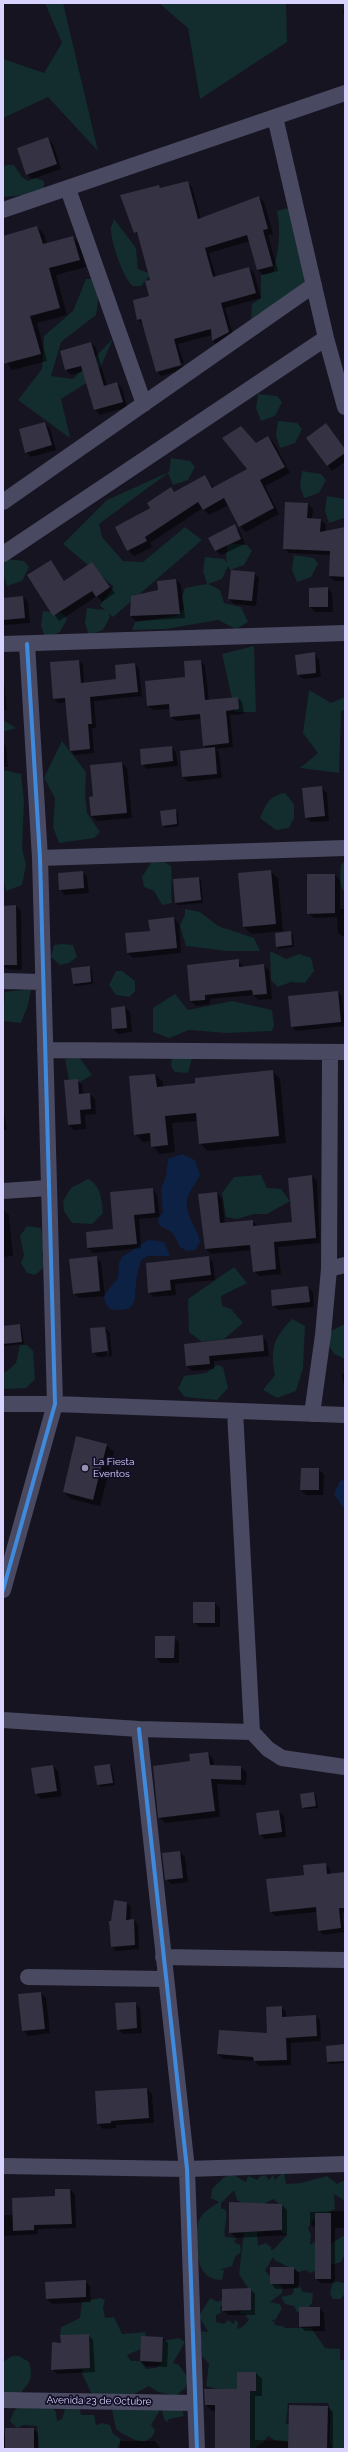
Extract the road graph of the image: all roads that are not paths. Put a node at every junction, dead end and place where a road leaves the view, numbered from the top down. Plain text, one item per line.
1 (345, 93) edge
2 (275, 117) junction
3 (68, 189) junction
4 (3, 210) edge
5 (314, 285) junction
6 (326, 338) junction
7 (144, 404) junction
8 (345, 406) edge
9 (3, 502) edge
10 (3, 554) edge
11 (345, 633) edge
12 (3, 644) edge
13 (27, 644) junction
14 (345, 848) edge
15 (40, 858) junction
16 (3, 981) edge
17 (43, 982) junction
18 (45, 1050) junction
19 (338, 1053) edge
20 (48, 1188) junction
21 (3, 1191) edge
22 (345, 1265) edge
23 (329, 1269) junction
24 (3, 1404) edge
25 (55, 1404) junction
26 (235, 1411) junction
27 (312, 1414) junction
28 (345, 1415) edge
29 (3, 1590) edge
30 (3, 1720) edge
31 (139, 1729) junction
32 (252, 1732) junction
33 (345, 1767) edge
34 (162, 1957) junction
35 (345, 1960) edge
36 (28, 1977) dead end
37 (165, 1979) junction
38 (345, 2164) edge
39 (3, 2166) edge
40 (186, 2169) junction
41 (3, 2400) edge
42 (195, 2402) junction
43 (197, 2449) edge

1 - 2 street
2 - 3 street
2 - 5 street
3 - 4 street
3 - 7 street
5 - 6 street
5 - 7 street
6 - 8 street
6 - 10 street
7 - 9 street
11 - 13 street
12 - 13 street
13 - 15 street
14 - 15 street
15 - 17 street
16 - 17 street
17 - 18 street
18 - 19 street
18 - 20 street
19 - 23 street
20 - 21 street
20 - 25 street
22 - 23 street
23 - 27 street
24 - 25 street
25 - 26 street
25 - 29 street
26 - 27 street
26 - 32 street
27 - 28 street
30 - 31 street
31 - 32 street
31 - 34 street
32 - 33 street
34 - 35 street
34 - 37 street
36 - 37 street
37 - 40 street
38 - 40 street
39 - 40 street
40 - 42 street
41 - 42 street, Avenida 23 de Octubre
42 - 43 street

